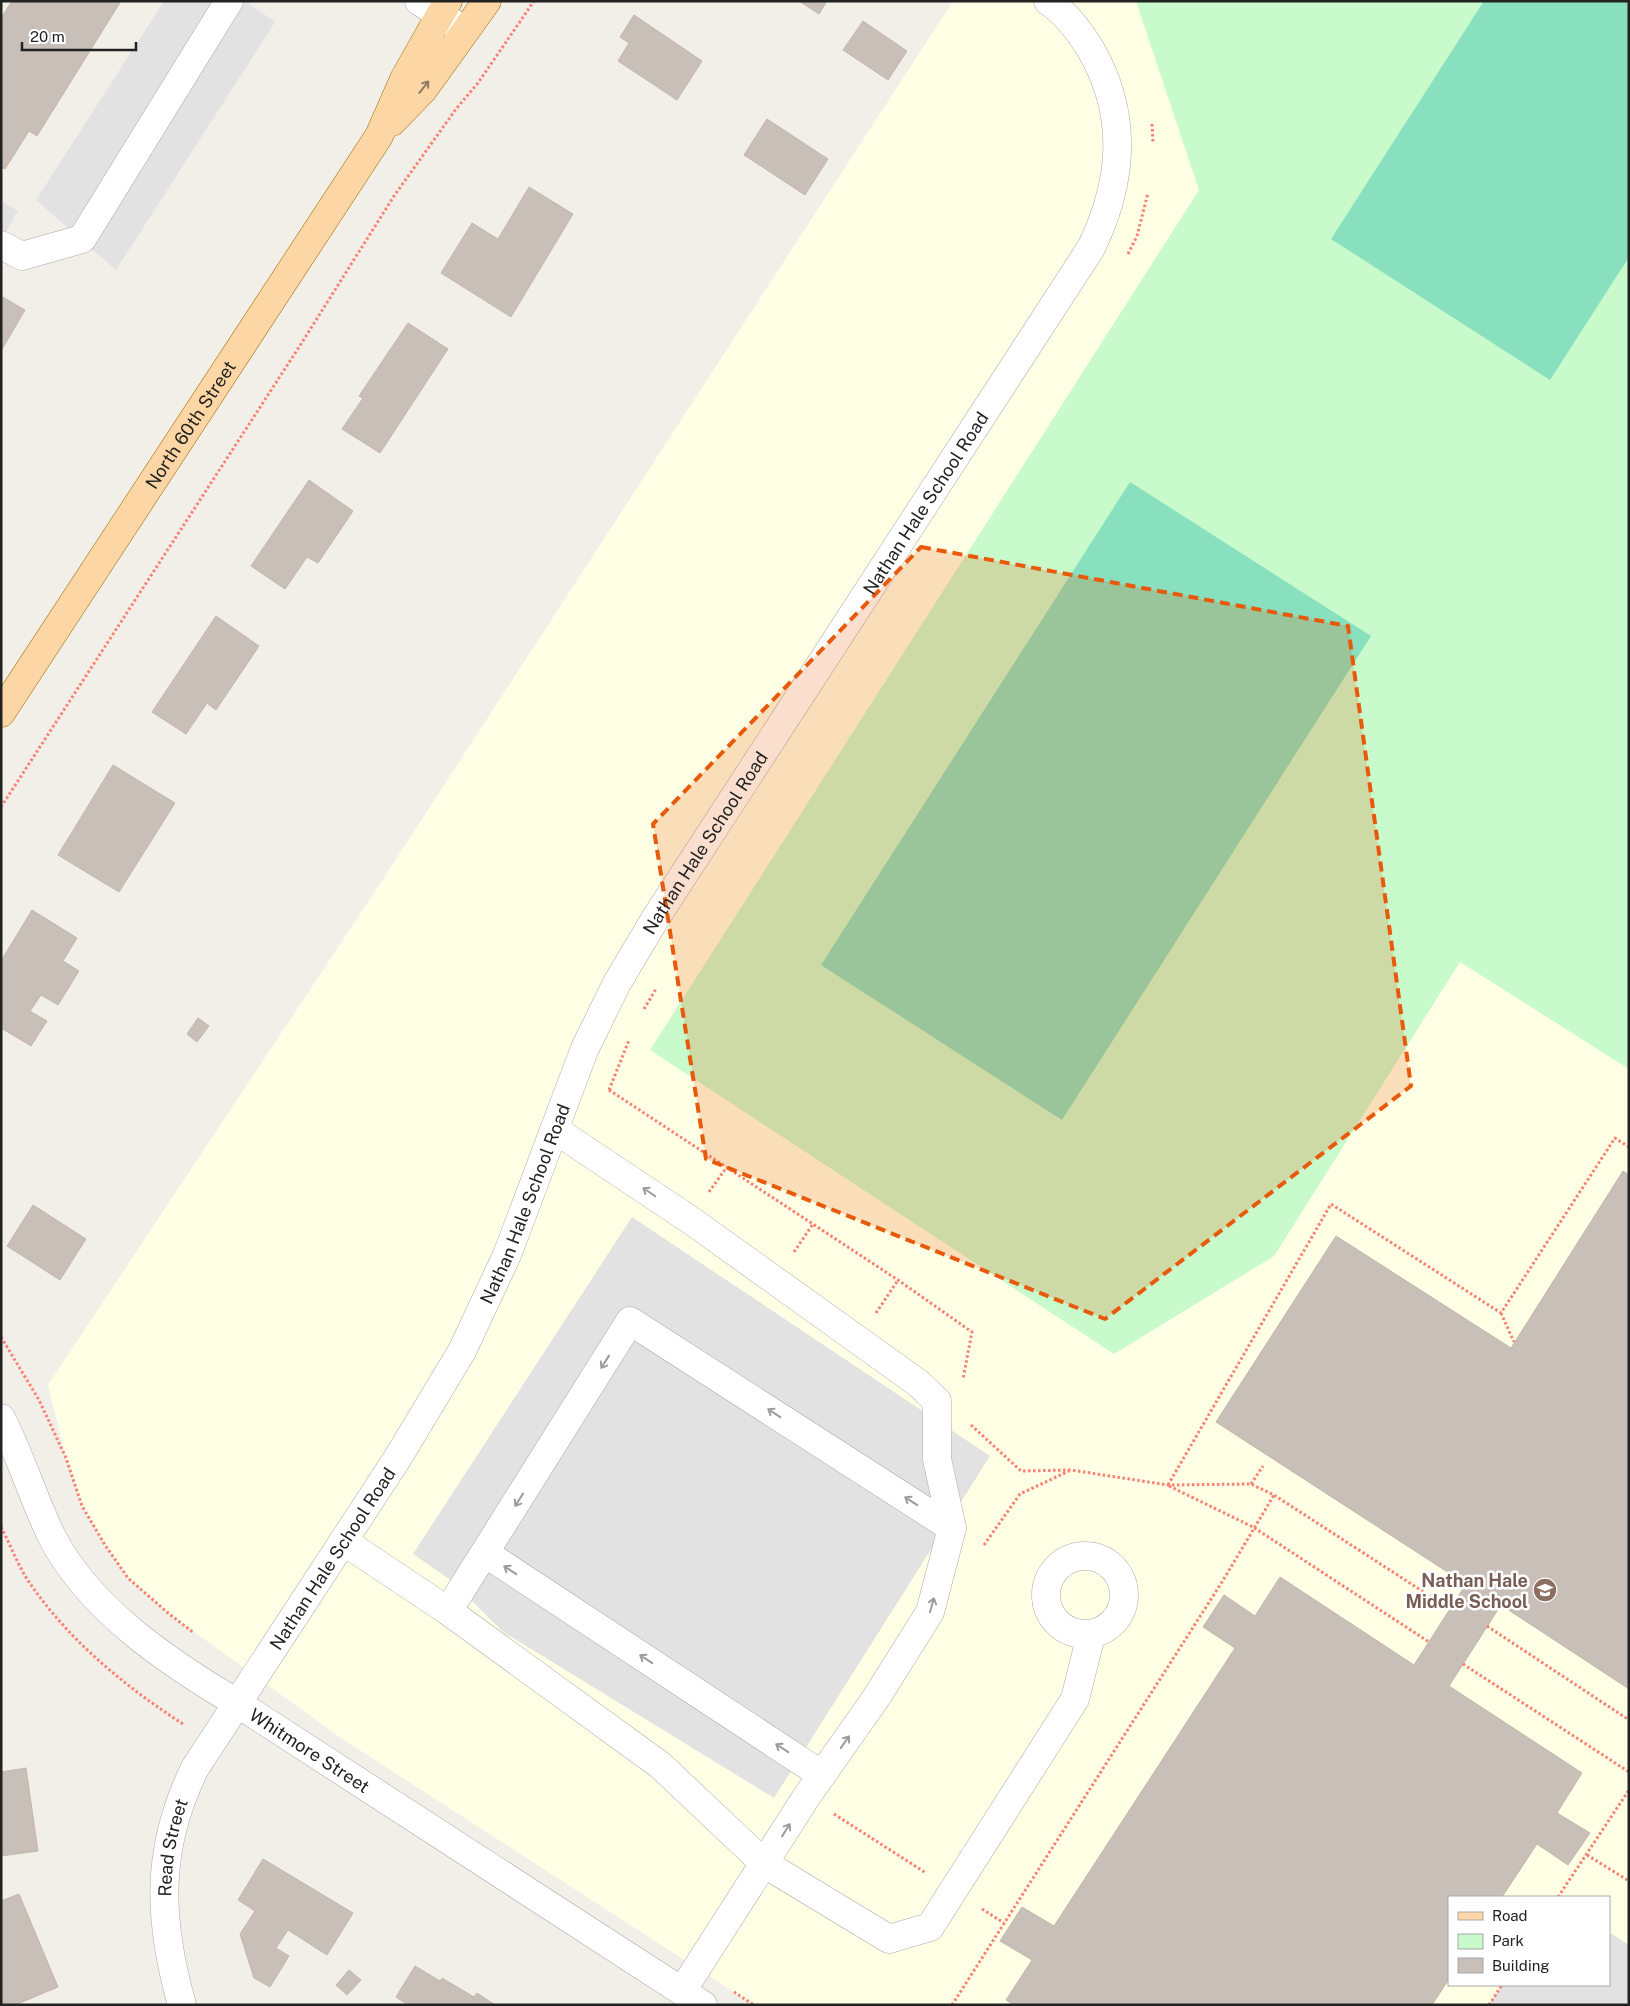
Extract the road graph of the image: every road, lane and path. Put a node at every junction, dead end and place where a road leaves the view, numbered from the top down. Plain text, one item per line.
1 (229, 1) edge
2 (486, 1) edge
3 (534, 1) edge
4 (1048, 1) edge
5 (436, 6) edge
6 (465, 31) junction
7 (379, 136) junction
8 (1, 245) edge
9 (1, 713) edge
10 (1, 807) edge
11 (609, 1090) dead end
12 (554, 1129) junction
13 (1629, 1147) edge
14 (1501, 1313) junction
15 (1, 1337) edge
16 (1514, 1342) dead end
17 (962, 1385) dead end
18 (1, 1418) edge
19 (964, 1418) dead end
20 (1263, 1466) dead end
21 (1072, 1470) junction
22 (1251, 1484) junction
23 (1168, 1485) junction
24 (1274, 1494) junction
25 (1253, 1527) junction
26 (952, 1528) junction
27 (343, 1541) junction
28 (485, 1553) junction
29 (1450, 1609) dead end
30 (448, 1611) junction
31 (1487, 1626) dead end
32 (1091, 1635) dead end
33 (199, 1636) dead end
34 (1430, 1642) dead end
35 (1463, 1664) dead end
36 (237, 1703) junction
37 (1629, 1720) edge
38 (1629, 1772) edge
39 (815, 1786) junction
40 (1629, 1790) edge
41 (1587, 1854) junction
42 (765, 1864) junction
43 (1629, 1881) edge
44 (953, 1890) junction
45 (1559, 1896) edge
46 (1004, 1923) junction
47 (1501, 1986) edge
48 (692, 1998) edge
49 (182, 2005) edge
50 (952, 2005) edge
51 (1489, 2005) edge

1 - 8 street
2 - 6 main road, North 60th Street
3 - 10 path
4 - 12 street, Nathan Hale School Road
5 - 6 street
5 - 7 main road, North 60th Street
7 -> 6 main road, North 60th Street
7 - 9 main road, North 60th Street
11 - 17 path
26 -> 12 street
12 - 27 street, Nathan Hale School Road
13 - 14 path
14 - 16 path
14 - 23 path
15 - 33 path
18 - 36 street, Whitmore Street
19 - 21 path
20 - 22 path
21 - 23 path
21 - 26 path
22 - 23 path
22 - 24 path
23 - 25 path
24 - 25 path
24 - 29 path
25 - 34 path
25 - 46 path
26 -> 28 street
39 -> 26 street
27 - 30 street
27 - 36 street, Nathan Hale School Road
28 - 30 street
39 -> 28 street
30 - 42 street
31 - 37 path
32 - 44 street
35 - 38 path
36 - 48 street, Whitmore Street
36 - 49 street, Read Street
42 -> 39 street
39 - 44 path
40 - 41 path
41 - 43 path
41 - 45 path
42 - 44 street
42 - 48 street
44 - 46 path
46 - 50 path
47 - 51 path

